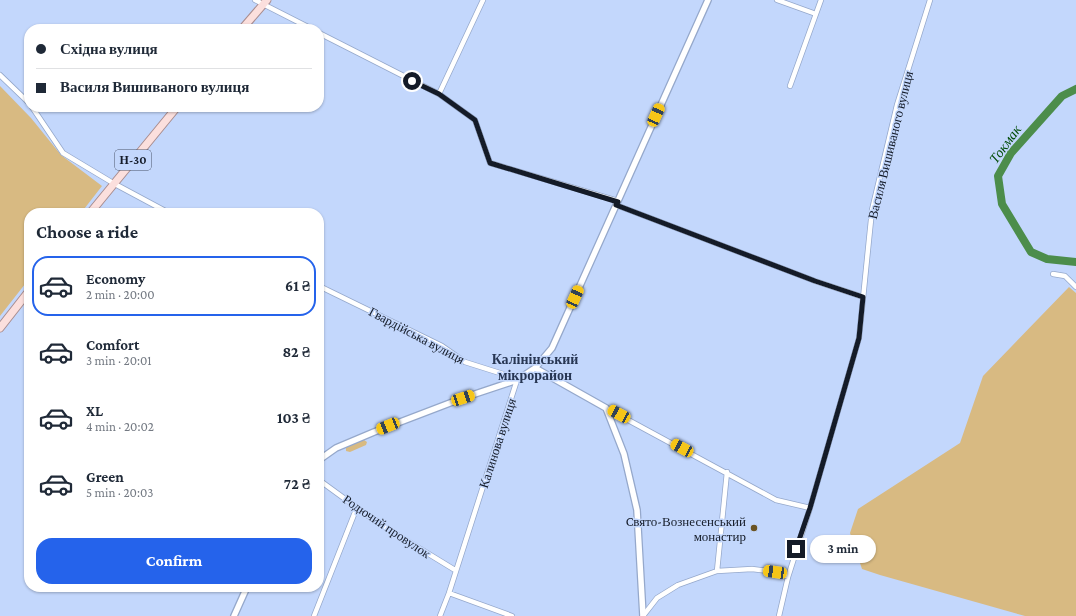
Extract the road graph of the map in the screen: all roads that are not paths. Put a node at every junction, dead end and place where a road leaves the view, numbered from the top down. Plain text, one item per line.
1 (255, 0) edge
2 (483, 0) edge
3 (708, 0) edge
4 (777, 0) edge
5 (821, 0) edge
6 (930, 0) edge
7 (265, 2) edge
8 (816, 14) junction
9 (246, 24) edge
10 (303, 24) edge
11 (324, 36) edge
12 (0, 75) edge
13 (790, 86) dead end
14 (439, 94) junction
15 (24, 98) edge
16 (35, 112) edge
17 (173, 112) edge
18 (113, 183) junction
19 (617, 203) junction
20 (94, 208) edge
21 (160, 208) edge
22 (1053, 274) dead end
23 (1076, 287) edge
24 (324, 288) edge
25 (24, 297) edge
26 (863, 297) junction
27 (0, 328) edge
28 (536, 368) junction
29 (517, 380) junction
30 (606, 408) junction
31 (324, 456) edge
32 (727, 472) junction
33 (324, 484) edge
34 (357, 507) junction
35 (810, 508) junction
36 (455, 570) junction
37 (717, 571) junction
38 (788, 578) junction
39 (324, 591) edge
40 (245, 592) edge
41 (323, 592) edge
42 (449, 593) junction
43 (234, 616) edge
44 (314, 616) edge
45 (440, 616) edge
46 (512, 616) edge
47 (643, 616) edge
48 (779, 616) edge

1 - 7 street
2 - 14 street
3 - 19 street, Калинова вулиця
4 - 8 street
5 - 8 street
6 - 26 street, Василя Вишиваного вулиця
7 - 9 main road
7 - 10 street
8 - 13 street
11 - 14 street
12 - 15 street
14 - 19 street
16 - 18 street
17 - 18 main road, Н-30
18 - 20 main road, Н-30
18 - 21 street
19 - 26 street
19 - 28 street, Калинова вулиця
22 - 23 street
24 - 29 street, Гвардійська вулиця
25 - 27 main road
26 - 35 street, Василя Вишиваного вулиця
28 - 29 street, Калинова вулиця
28 - 30 street
29 - 31 street
29 - 36 street, Калинова вулиця
30 - 32 street
30 - 47 street
32 - 35 street
32 - 37 street
33 - 34 street, Родючий провулок
34 - 36 street, Родючий провулок
34 - 39 street
35 - 38 street, Василя Вишиваного вулиця
36 - 42 street, Калинова вулиця
37 - 38 street
37 - 47 street
38 - 48 street, Василя Вишиваного вулиця
40 - 43 street
41 - 44 street
42 - 45 street, Калинова вулиця
42 - 46 street

